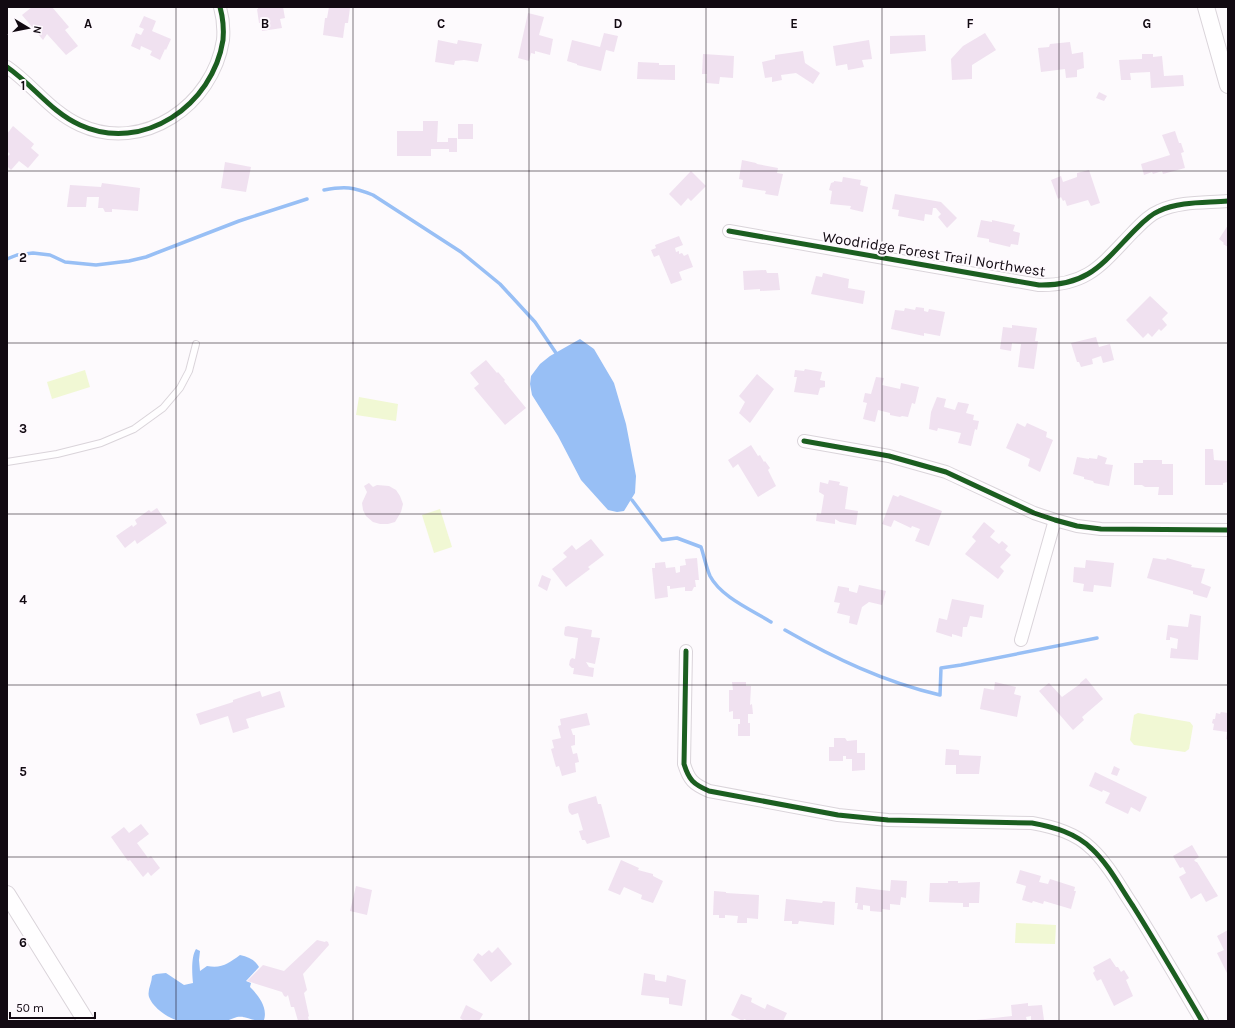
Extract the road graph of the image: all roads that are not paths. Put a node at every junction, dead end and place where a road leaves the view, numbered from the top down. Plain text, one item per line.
1 (220, 7) edge
2 (1206, 7) edge
3 (7, 66) edge
4 (1228, 85) edge
5 (1228, 201) edge
6 (729, 231) dead end
7 (196, 344) dead end
8 (804, 441) dead end
9 (7, 462) edge
10 (1055, 520) junction
11 (1228, 530) edge
12 (1021, 640) dead end
13 (686, 651) dead end
14 (7, 894) edge
15 (86, 1021) edge
16 (1202, 1021) edge

1 - 3 street
2 - 4 street
5 - 6 street, Woodridge Forest Trail Northwest
7 - 9 lane
8 - 10 street
10 - 11 street
10 - 12 street
13 - 16 street
14 - 15 street

